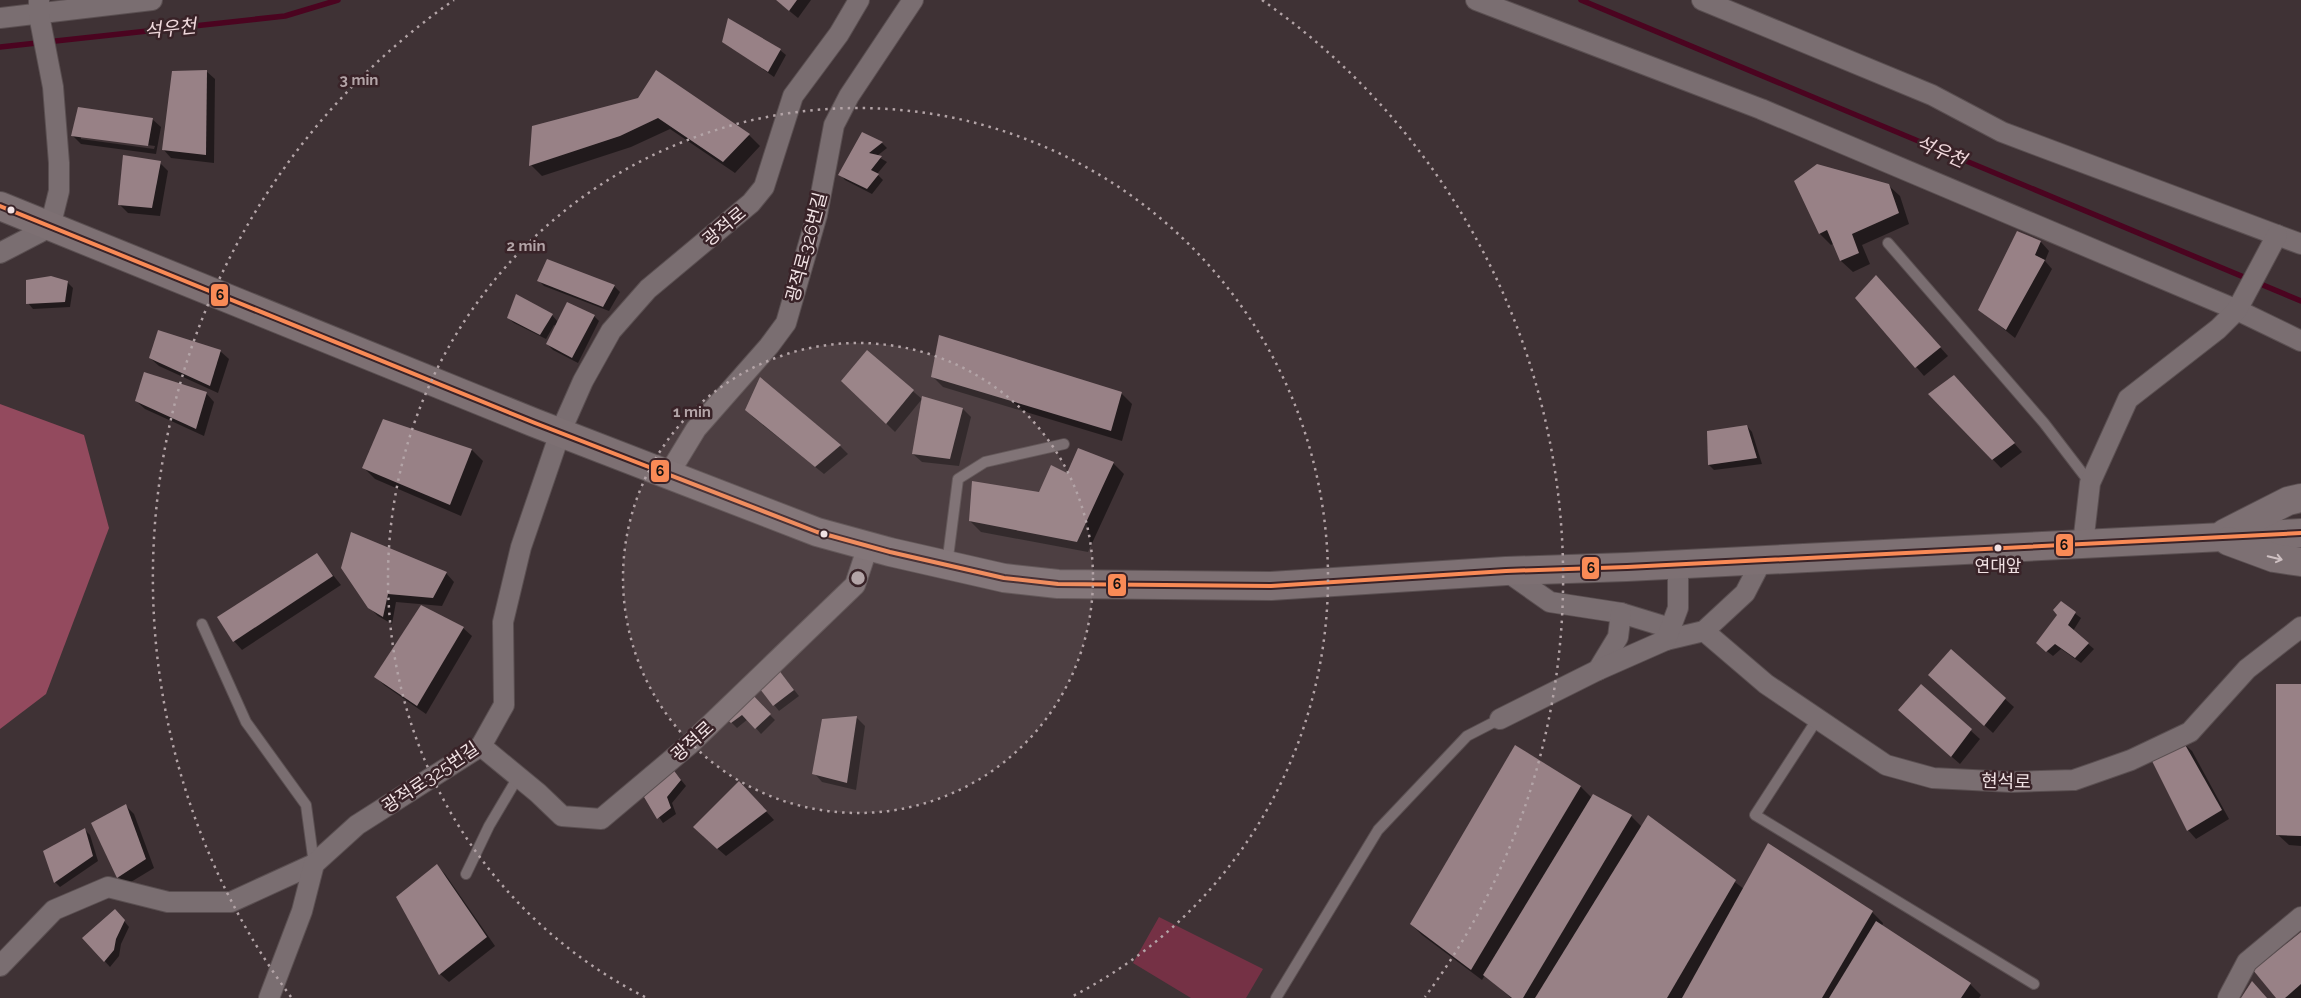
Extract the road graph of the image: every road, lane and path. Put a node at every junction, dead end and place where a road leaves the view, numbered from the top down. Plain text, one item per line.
1 (152, 0) edge
2 (860, 0) edge
3 (913, 0) edge
4 (1476, 0) edge
5 (1702, 0) edge
6 (39, 4) edge
7 (0, 18) edge
8 (0, 206) edge
9 (50, 227) junction
10 (2277, 235) junction
11 (1888, 243) dead end
12 (2301, 244) edge
13 (0, 253) edge
14 (2237, 310) junction
15 (2301, 341) edge
16 (565, 435) junction
17 (1064, 444) dead end
18 (662, 473) junction
19 (2090, 483) junction
20 (2301, 498) edge
21 (2301, 533) edge
22 (2217, 537) junction
23 (2083, 544) junction
24 (868, 546) junction
25 (1762, 560) junction
26 (2301, 562) edge
27 (1678, 564) junction
28 (947, 566) junction
29 (1506, 571) junction
30 (1621, 613) junction
31 (202, 624) dead end
32 (2301, 627) edge
33 (1704, 631) junction
34 (1668, 634) junction
35 (1598, 670) junction
36 (1818, 718) junction
37 (1500, 719) joint
38 (481, 746) junction
39 (518, 777) junction
40 (314, 864) junction
41 (466, 874) dead end
42 (2301, 917) edge
43 (0, 966) edge
44 (2034, 984) dead end
45 (269, 998) edge
46 (1276, 998) edge
47 (2228, 998) edge

1 - 6 street
2 - 16 street, 광적로
3 - 18 street, 광적로326번길
4 - 14 street
5 - 10 street
6 - 7 street
6 - 9 street
8 - 9 main road
9 - 13 street
9 - 16 main road
10 - 12 street
10 - 14 street
11 - 19 lane
14 - 15 street
14 - 19 street
16 - 18 main road
16 - 38 street, 광적로325번길
17 - 28 lane
18 - 24 main road
19 - 23 street
20 - 22 main road
21 - 22 main road
22 - 23 main road
22 -> 26 main road
23 - 25 main road
24 - 28 main road
24 - 39 street, 광적로
25 - 27 main road
25 - 33 street
27 - 29 main road
27 - 34 street
28 - 29 main road
29 - 30 street
30 - 34 street
30 - 35 street
31 - 40 lane
32 - 36 street, 현석로
33 - 34 street
33 - 36 street, 현석로
34 - 35 street
35 - 37 street
36 - 44 lane
37 - 46 lane
38 - 39 street, 광적로
38 - 40 street, 광적로325번길
39 - 41 lane
40 - 43 street, 광적로325번길
40 - 45 street
42 - 47 street

